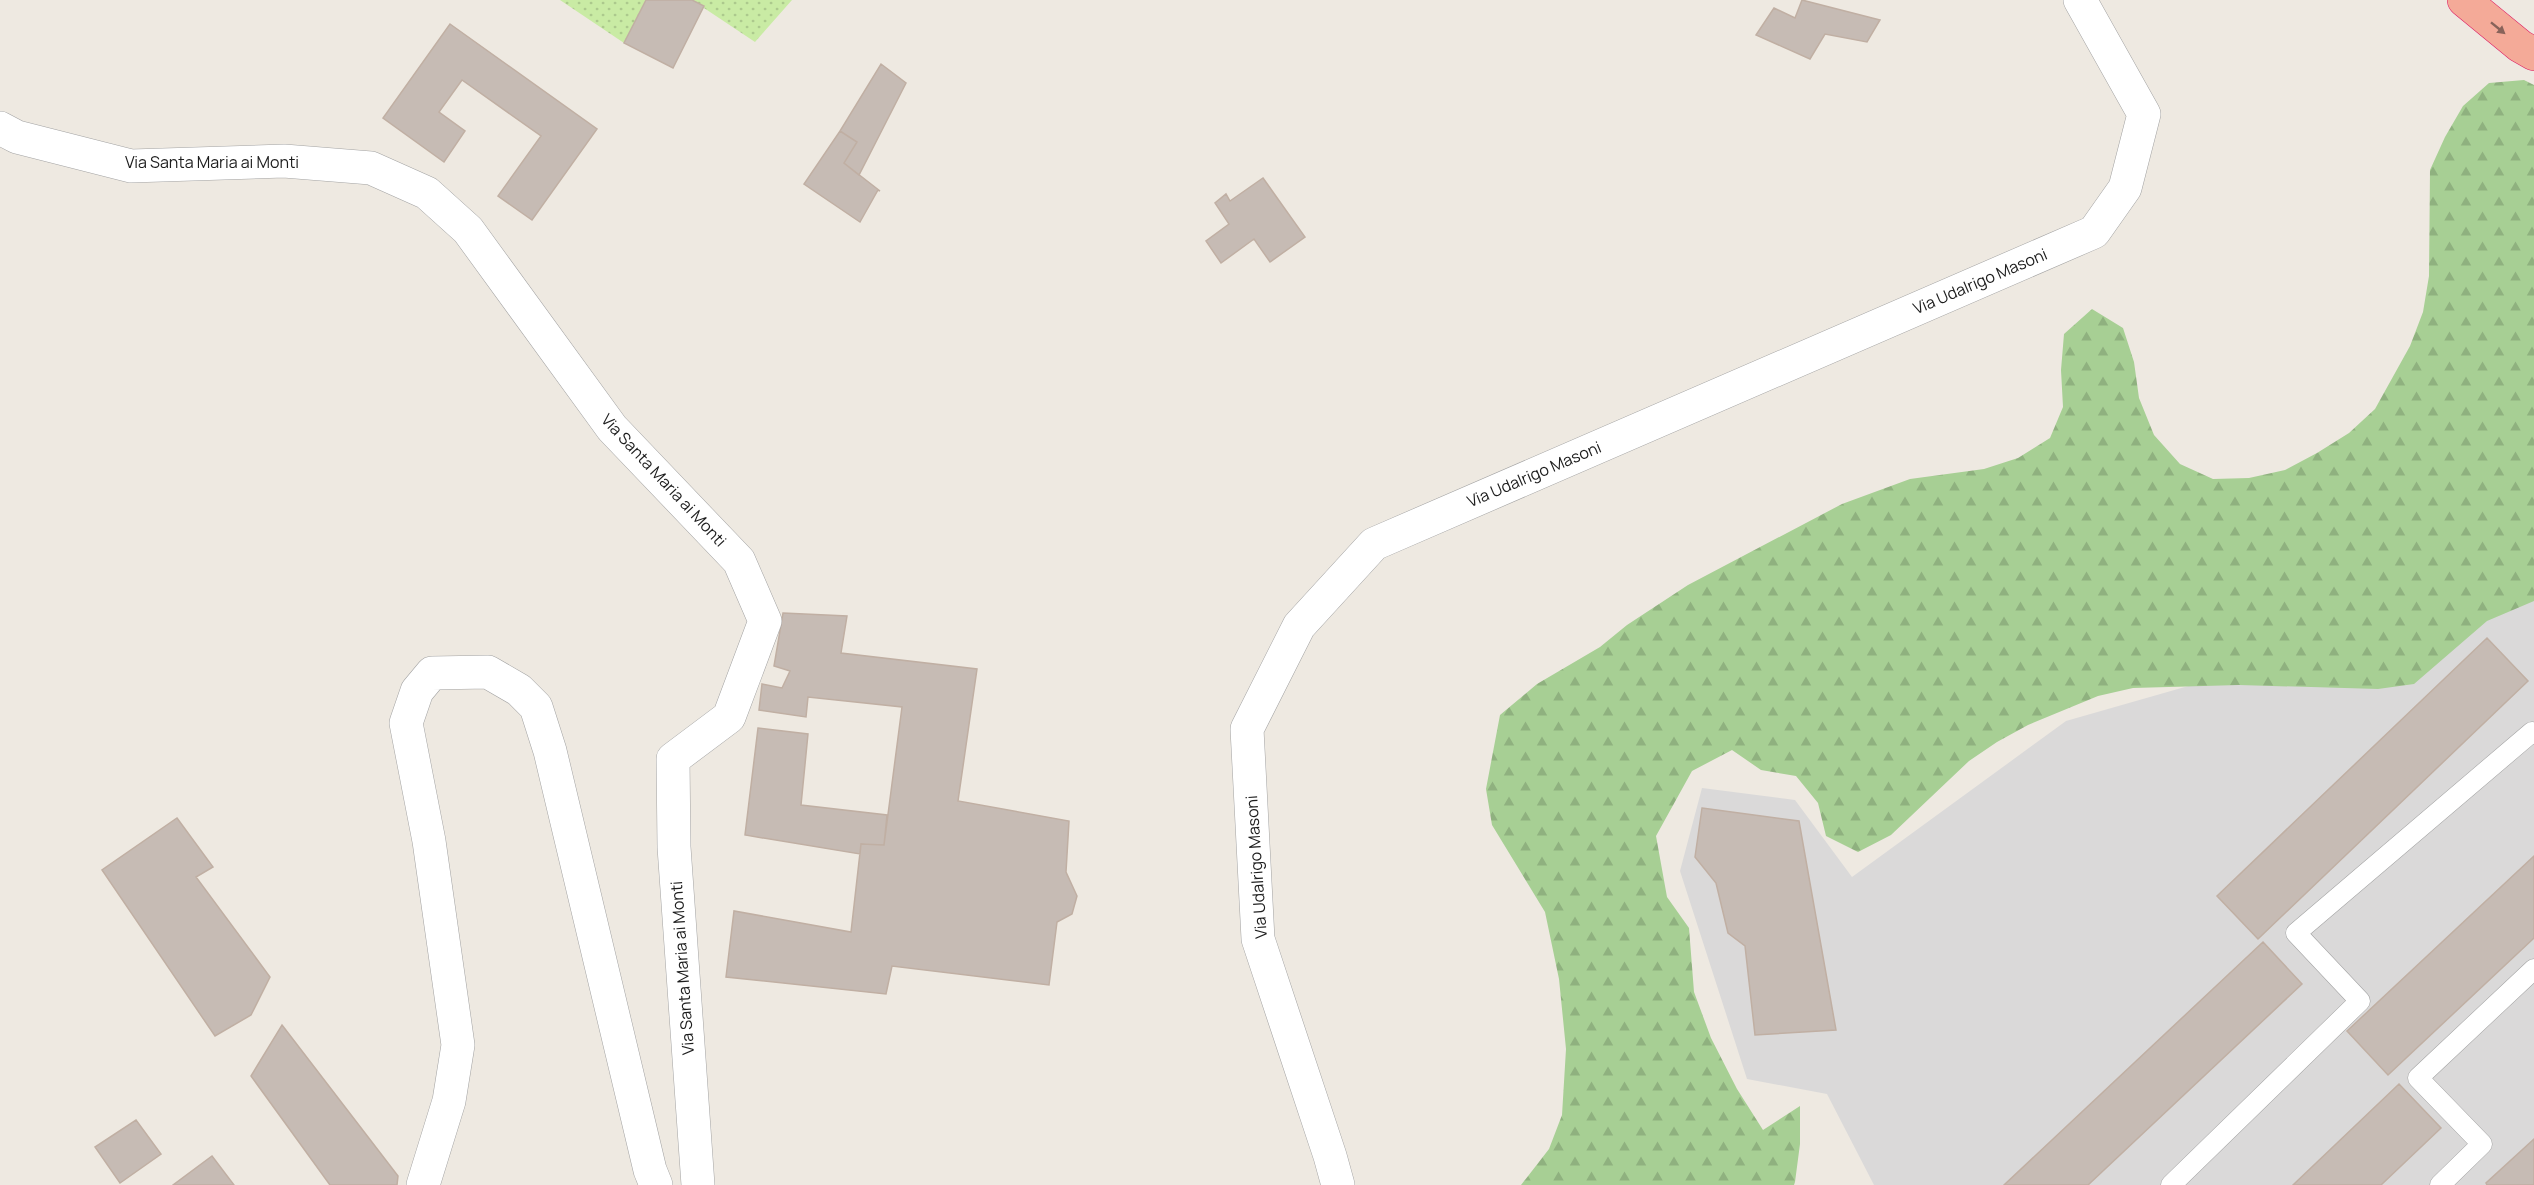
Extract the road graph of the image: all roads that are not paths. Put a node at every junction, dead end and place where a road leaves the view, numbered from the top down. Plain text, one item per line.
1 (2080, 0) edge
2 (2464, 0) edge
3 (2534, 54) edge
4 (0, 128) edge
5 (2534, 734) edge
6 (2534, 969) edge
7 (423, 1185) edge
8 (656, 1185) edge
9 (698, 1185) edge
10 (1338, 1185) edge
11 (2171, 1185) edge
12 (2440, 1185) edge

1 - 10 street, Via Udalrigo Masoni
2 -> 3 highway
4 - 9 street, Via Santa Maria ai Monti
5 - 11 lane
6 - 12 lane
7 - 8 street

